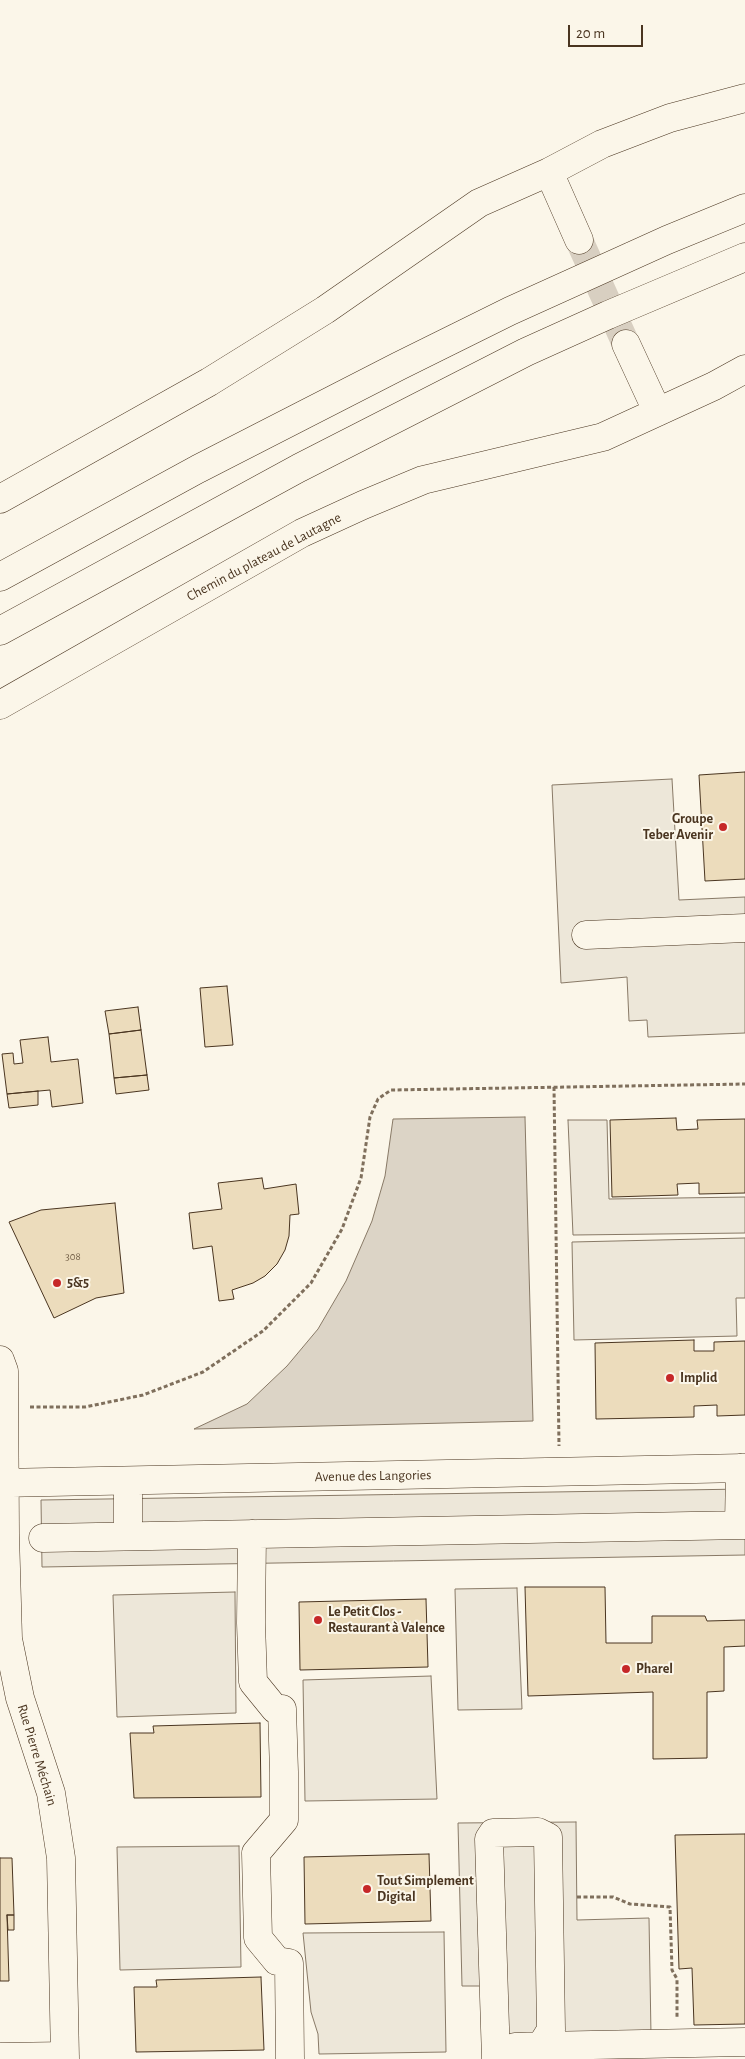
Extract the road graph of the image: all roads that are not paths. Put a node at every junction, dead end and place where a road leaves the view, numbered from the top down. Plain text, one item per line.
1 (745, 98) edge
2 (549, 172) junction
3 (745, 208) edge
4 (579, 240) tunnel mouth
5 (745, 257) edge
6 (626, 344) tunnel mouth
7 (745, 369) edge
8 (657, 411) junction
9 (0, 499) edge
10 (0, 577) edge
11 (0, 632) edge
12 (0, 705) edge
13 (745, 928) edge
14 (586, 935) dead end
15 (0, 1360) edge
16 (2, 1434) edge
17 (742, 1468) edge
18 (128, 1481) junction
19 (3, 1482) edge
20 (742, 1525) edge
21 (3, 1534) edge
22 (252, 1534) junction
23 (128, 1536) junction
24 (43, 1538) dead end
25 (745, 2042) edge
26 (541, 2046) junction
27 (0, 2057) edge
28 (65, 2057) edge
29 (290, 2059) edge
30 (496, 2059) edge
31 (506, 2059) edge

1 - 2 main road
2 - 4 main road
2 - 9 main road
3 - 10 main road
5 - 11 main road
6 - 8 main road
7 - 8 main road, Chemin du plateau de Lautagne
8 - 12 main road, Chemin du plateau de Lautagne
13 - 14 main road
15 - 16 main road
16 - 19 main road
17 - 18 main road, Avenue des Langories
17 - 20 main road
18 - 19 main road, Avenue des Langories
18 - 23 main road
19 - 21 main road, Rue Pierre Méchain
20 - 22 main road
21 - 28 main road, Rue Pierre Méchain
22 - 23 main road
22 - 29 main road
23 - 24 main road
25 - 26 main road
26 - 30 main road
26 - 31 main road
27 - 28 main road

